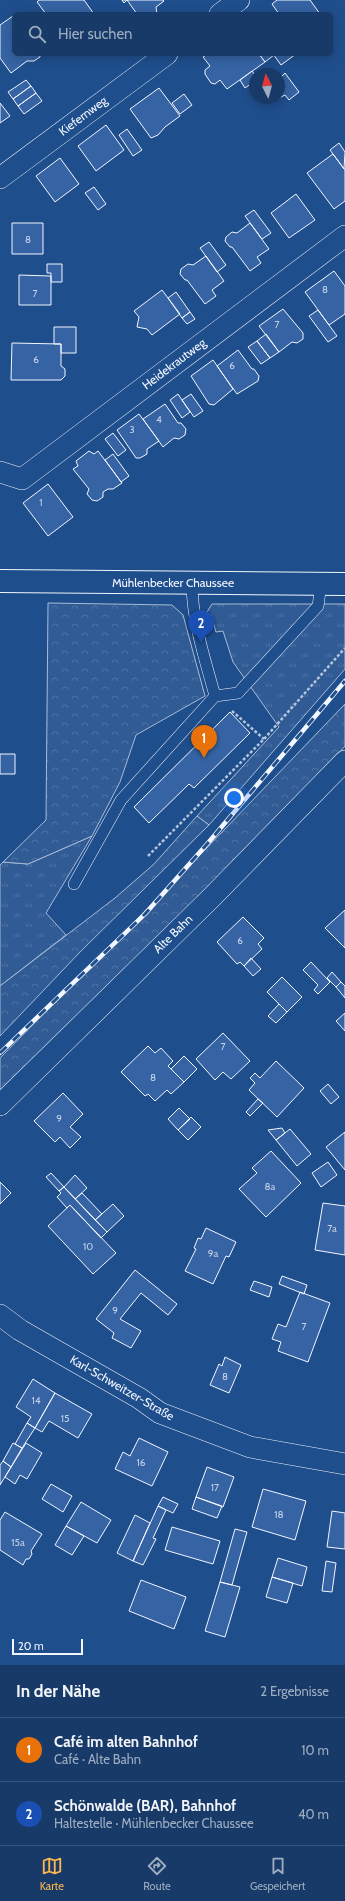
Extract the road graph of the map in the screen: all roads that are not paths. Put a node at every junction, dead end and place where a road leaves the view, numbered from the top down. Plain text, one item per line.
1 (239, 0) edge
2 (223, 12) edge
3 (164, 56) edge
4 (0, 178) edge
5 (345, 236) edge
6 (0, 472) edge
7 (0, 581) edge
8 (192, 582) junction
9 (321, 584) junction
10 (345, 584) edge
11 (215, 696) junction
12 (345, 761) edge
13 (74, 884) dead end
14 (0, 1105) edge
15 (0, 1315) edge
16 (345, 1464) edge

1 - 2 street
3 - 4 street, Kiefernweg
5 - 6 street, Heidekrautweg
7 - 8 main road, Mühlenbecker Chaussee
8 - 9 main road, Mühlenbecker Chaussee
8 - 11 lane
9 - 10 main road, Mühlenbecker Chaussee
9 - 11 lane
11 - 13 lane
12 - 14 street, Alte Bahn
15 - 16 street, Karl-Schweitzer-Straße

